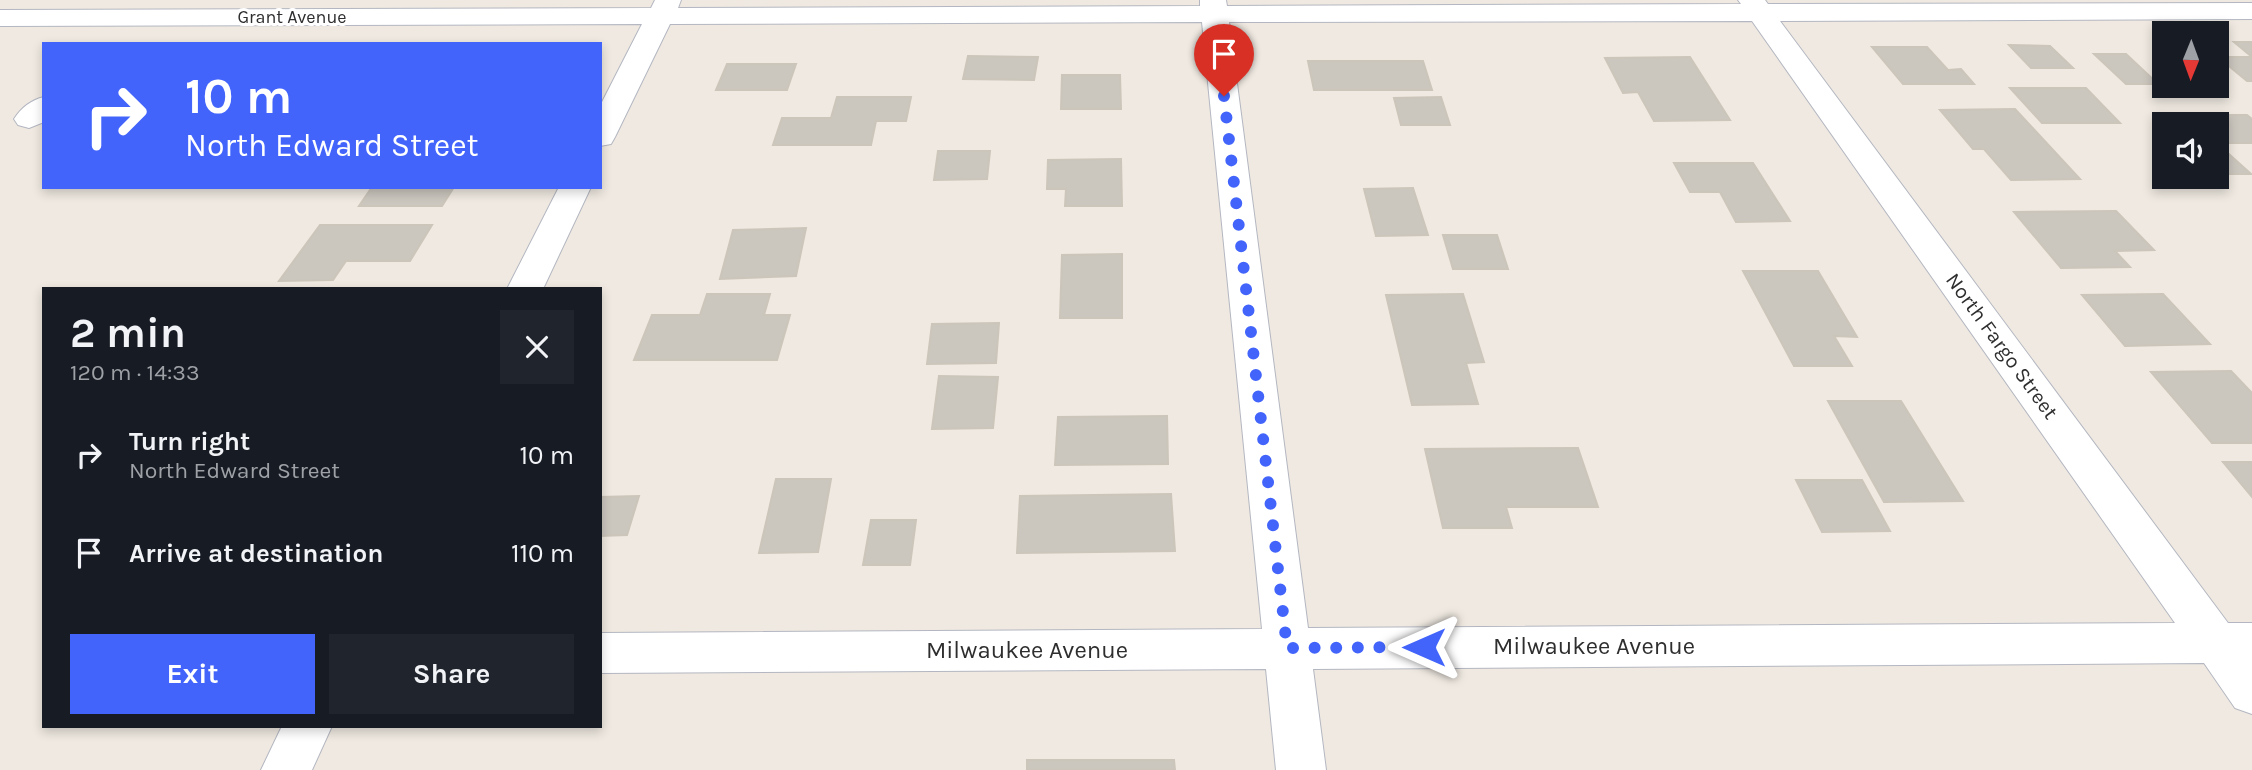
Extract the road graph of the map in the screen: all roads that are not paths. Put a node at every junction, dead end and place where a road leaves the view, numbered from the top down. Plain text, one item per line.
1 (1756, 6) edge
2 (665, 7) edge
3 (1214, 7) edge
4 (147, 9) edge
5 (2252, 10) edge
6 (0, 18) edge
7 (112, 42) edge
8 (602, 133) edge
9 (574, 189) edge
10 (526, 287) edge
11 (2234, 643) edge
12 (1287, 648) junction
13 (602, 653) edge
14 (2252, 693) edge
15 (307, 728) edge
16 (286, 770) edge
17 (1301, 770) edge

1 - 3 street, Grant Avenue
1 - 5 street, Grant Avenue
1 - 11 street, North Fargo Street
2 - 3 street, Grant Avenue
2 - 4 street, Grant Avenue
2 - 8 street
3 - 12 street
4 - 6 street, Grant Avenue
4 - 7 street
9 - 10 street
11 - 12 street, Milwaukee Avenue
11 - 14 street, North Fargo Street
12 - 13 street, Milwaukee Avenue
12 - 17 street
15 - 16 street

